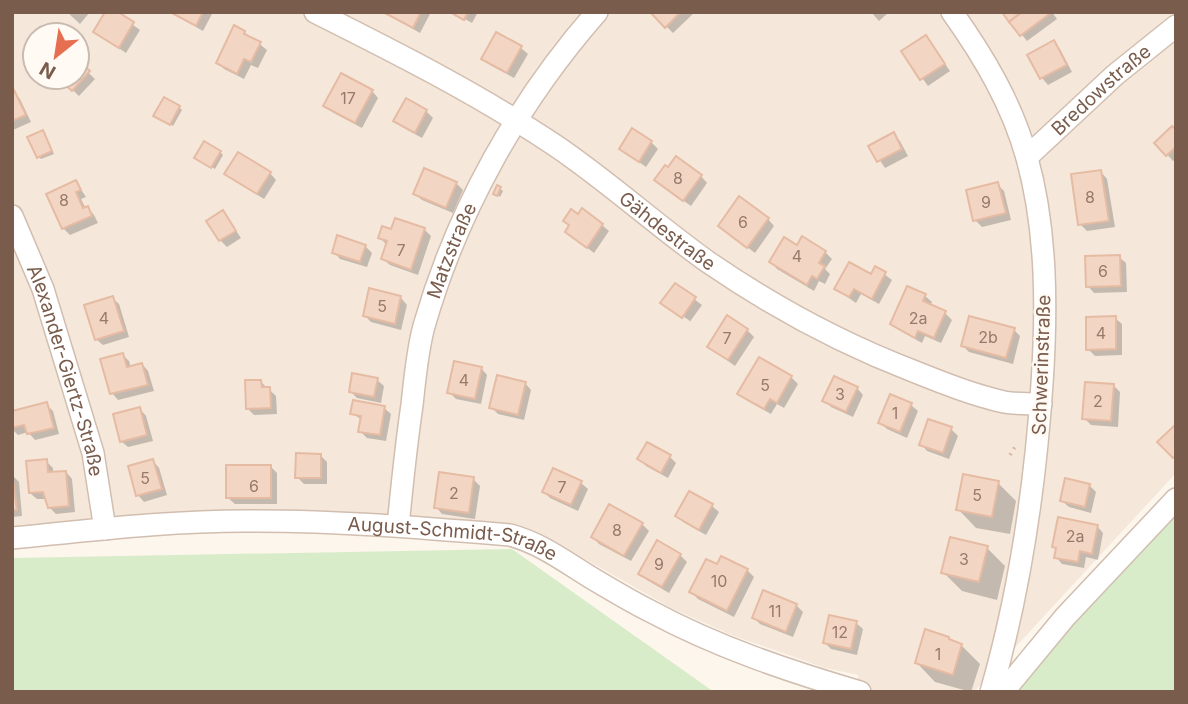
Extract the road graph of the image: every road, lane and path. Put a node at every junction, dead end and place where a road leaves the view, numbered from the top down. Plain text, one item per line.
1 (315, 12) edge
2 (597, 12) edge
3 (952, 12) edge
4 (1176, 26) edge
5 (517, 120) junction
6 (1027, 157) junction
7 (12, 216) edge
8 (1041, 404) junction
9 (1176, 499) edge
10 (398, 526) junction
11 (105, 529) junction
12 (12, 538) edge
13 (860, 692) edge
14 (991, 692) edge
15 (1003, 692) edge

1 - 5 street, Gähdestraße
2 - 5 street, Matzstraße
3 - 6 street, Schwerinstraße
4 - 6 street, Bredowstraße
5 - 8 street, Gähdestraße
5 - 10 street, Matzstraße
6 - 8 street, Schwerinstraße
7 - 11 street, Alexander-Giertz-Straße
8 - 14 street, Schwerinstraße
9 - 15 street
10 - 11 street, August-Schmidt-Straße
10 - 13 street, August-Schmidt-Straße
11 - 12 street, August-Schmidt-Straße

